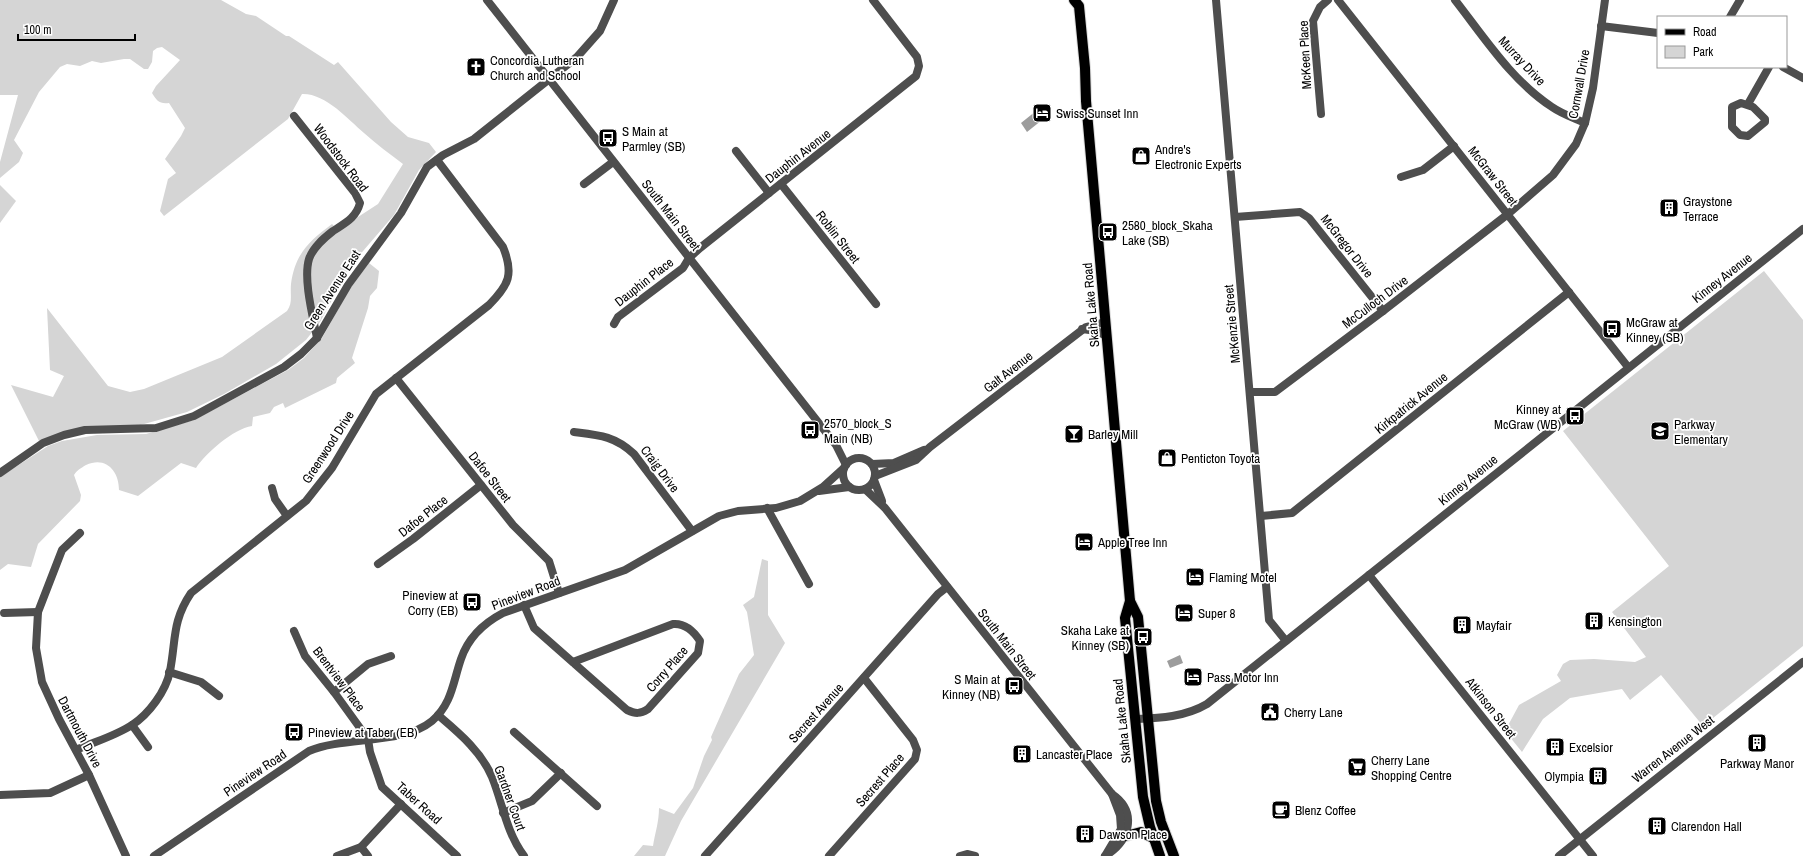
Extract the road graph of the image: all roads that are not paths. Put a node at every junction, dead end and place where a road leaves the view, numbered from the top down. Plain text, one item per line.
1 (487, 0) edge
2 (614, 0) edge
3 (873, 0) edge
4 (1216, 0) edge
5 (1328, 0) edge
6 (1338, 0) edge
7 (1455, 0) edge
8 (1605, 0) edge
9 (1740, 0) edge
10 (1078, 2) edge
11 (1731, 16) edge
12 (1601, 26) junction
13 (1657, 33) edge
14 (1768, 68) edge
15 (1784, 68) edge
16 (1803, 78) edge
17 (550, 80) junction
18 (1748, 104) junction
19 (1321, 114) dead end
20 (294, 116) dead end
21 (1585, 124) junction
22 (1454, 146) junction
23 (736, 151) dead end
24 (437, 160) junction
25 (613, 162) junction
26 (1401, 177) dead end
27 (584, 184) dead end
28 (781, 184) junction
29 (769, 194) junction
30 (1508, 214) junction
31 (1235, 217) junction
32 (1803, 229) edge
33 (689, 258) junction
34 (1569, 292) junction
35 (876, 304) dead end
36 (1383, 312) junction
37 (1105, 322) junction
38 (614, 324) dead end
39 (1082, 329) junction
40 (1106, 336) junction
41 (317, 338) junction
42 (1628, 368) junction
43 (396, 378) junction
44 (1250, 392) junction
45 (574, 432) dead end
46 (836, 445) junction
47 (930, 447) junction
48 (856, 458) junction
49 (872, 464) junction
50 (845, 467) junction
51 (0, 473) edge
52 (874, 478) junction
53 (481, 485) junction
54 (849, 487) junction
55 (272, 488) dead end
56 (865, 489) junction
57 (816, 492) junction
58 (768, 508) junction
59 (885, 508) junction
60 (287, 516) junction
61 (1261, 516) junction
62 (692, 532) junction
63 (80, 533) dead end
64 (378, 564) dead end
65 (1369, 575) junction
66 (809, 584) dead end
67 (947, 587) junction
68 (559, 593) junction
69 (1130, 601) junction
70 (524, 605) junction
71 (38, 612) junction
72 (4, 613) dead end
73 (294, 631) dead end
74 (1286, 641) junction
75 (391, 656) dead end
76 (573, 662) junction
77 (1803, 662) edge
78 (169, 672) junction
79 (864, 678) junction
80 (334, 692) junction
81 (218, 696) dead end
82 (438, 715) junction
83 (1136, 718) junction
84 (1149, 718) junction
85 (132, 725) junction
86 (514, 732) dead end
87 (368, 739) junction
88 (148, 748) dead end
89 (76, 750) junction
90 (561, 773) junction
91 (89, 774) junction
92 (0, 795) edge
93 (401, 804) junction
94 (597, 806) dead end
95 (503, 813) junction
96 (1124, 832) junction
97 (1153, 838) junction
98 (1579, 838) junction
99 (361, 847) junction
100 (126, 856) edge
101 (154, 856) edge
102 (337, 856) edge
103 (368, 856) edge
104 (458, 856) edge
105 (524, 856) edge
106 (706, 856) edge
107 (829, 856) edge
108 (960, 856) edge
109 (975, 856) edge
110 (1105, 856) edge
111 (1160, 856) edge
112 (1174, 856) edge
113 (1559, 856) edge
114 (1593, 856) edge

1 - 17 street, South Main Street
2 - 17 street, Green Avenue East
3 - 28 street, Dauphin Avenue
4 - 31 street, McKenzie Street
5 - 19 street, McKeen Place
6 - 22 street, McGraw Street
7 - 21 street, Murray Drive
8 - 12 street, Cornwall Drive
9 - 11 street
10 - 37 main road, Skaha Lake Road
12 - 13 street
12 - 21 street, Cornwall Drive
14 - 18 street
15 - 16 street
17 - 24 street, Green Avenue East
17 - 25 street, South Main Street
18 - 18 street
20 - 41 street, Woodstock Road
21 - 30 street, Cornwall Drive
22 - 26 street
22 - 30 street, McGraw Street
23 - 29 street
24 - 41 street, Green Avenue East
24 - 43 street, Greenwood Drive
25 - 27 street
25 - 33 street, South Main Street
28 - 29 street, Dauphin Avenue
28 - 35 street, Roblin Street
29 - 33 street, Dauphin Avenue
30 - 34 street, McGraw Street
30 - 36 street, McCulloch Drive
31 - 36 street, McGregor Drive
31 - 44 street, McKenzie Street
32 - 42 street, Kinney Avenue
33 - 38 street, Dauphin Place
33 - 46 street, South Main Street
34 - 42 street, McGraw Street
34 - 61 street, Kirkpatrick Avenue
36 - 44 street, McCulloch Drive
37 - 39 street, Galt Avenue
37 - 40 main road, Skaha Lake Road
39 - 40 street
39 - 47 street, Galt Avenue
40 - 69 main road, Skaha Lake Road
41 - 51 street, Green Avenue East
42 - 65 street, Kinney Avenue
43 - 53 street, Dafoe Street
43 - 60 street, Greenwood Drive
44 - 61 street, McKenzie Street
45 - 62 street, Craig Drive
46 - 48 street, South Main Street
46 - 50 street, South Main Street
47 - 49 street, Galt Avenue
47 - 52 street, Galt Avenue
48 - 49 street
48 - 50 street
49 - 52 street
50 - 54 street
50 - 57 street, Pineview Road
52 - 56 street
52 - 59 street, South Main Street
53 - 64 street, Dafoe Place
53 - 68 street, Dafoe Street
54 - 56 street
54 - 57 street, Pineview Road
55 - 60 street
56 - 59 street, South Main Street
57 - 58 street, Pineview Road
58 - 62 street, Pineview Road
58 - 66 street
59 - 67 street, South Main Street
60 - 78 street, Greenwood Drive
61 - 74 street, McKenzie Street
62 - 68 street, Pineview Road
63 - 71 street, Dartmouth Drive
65 - 74 street, Kinney Avenue
65 - 98 street, Atkinson Street
67 - 79 street, Secrest Avenue
67 - 96 street, South Main Street
68 - 70 street, Pineview Road
69 - 83 main road, Skaha Lake Road
69 - 84 main road, Skaha Lake Road
70 - 76 street, Corry Place
70 - 82 street, Pineview Road
71 - 72 street
71 - 89 street, Dartmouth Drive
73 - 80 street, Brentview Place
74 - 84 street, Kinney Avenue
75 - 80 street
76 - 76 street, Corry Place
77 - 98 street, Warren Avenue West
78 - 81 street
78 - 85 street, Greenwood Drive
79 - 106 street, Secrest Avenue
79 - 107 street, Secrest Place
80 - 87 street, Brentview Place
82 - 87 street, Pineview Road
82 - 95 street, Gardner Court
83 - 84 street, Kinney Avenue
83 - 97 main road, Skaha Lake Road
84 - 112 main road, Skaha Lake Road
85 - 88 street
85 - 89 street, Greenwood Drive
86 - 90 street
87 - 93 street, Taber Road
87 - 101 street, Pineview Road
89 - 91 street, Dartmouth Drive
90 - 94 street
90 - 95 street
91 - 92 street
91 - 100 street, Dartmouth Drive
93 - 99 street
93 - 104 street, Taber Road
95 - 105 street, Gardner Court
96 - 97 main road
96 - 110 street
97 - 111 main road, Skaha Lake Road
98 - 113 street, Warren Avenue West
98 - 114 street, Atkinson Street
99 - 102 street
99 - 103 street
108 - 109 street

